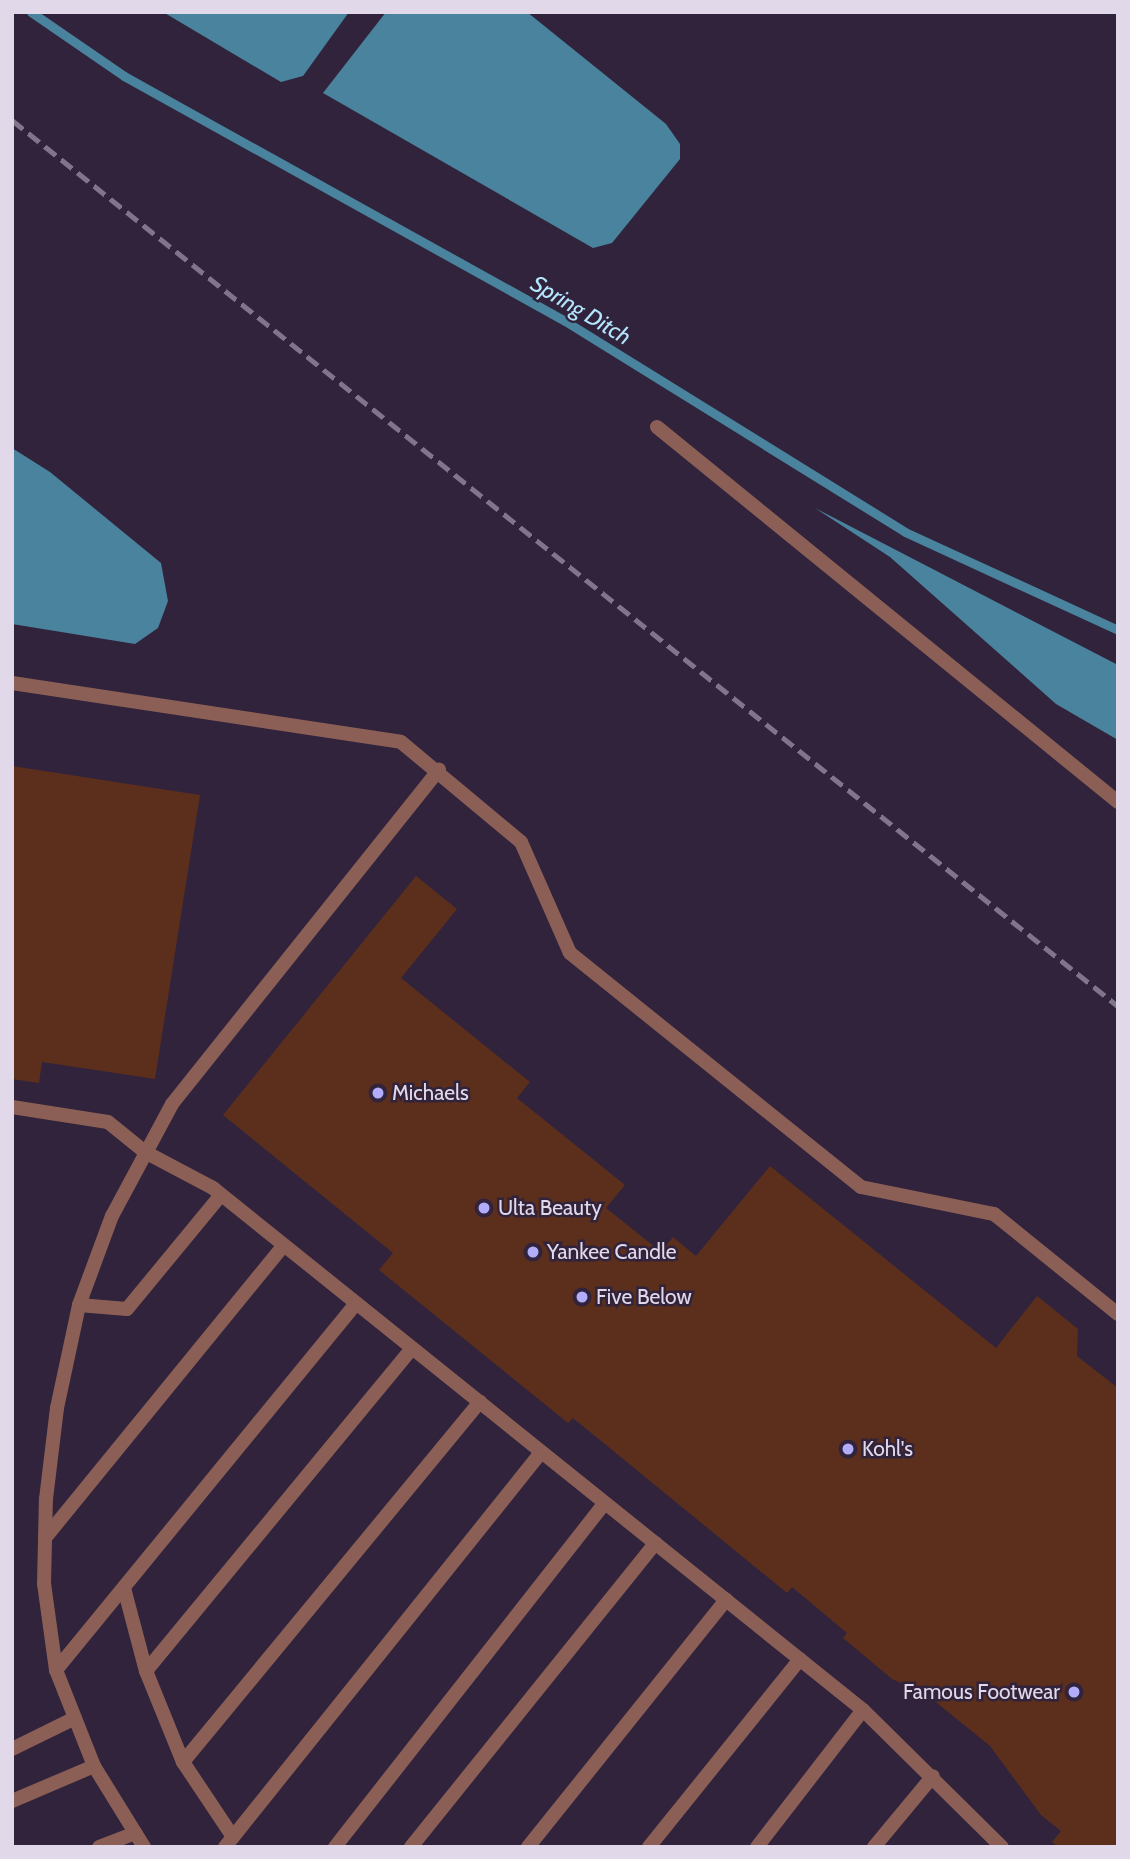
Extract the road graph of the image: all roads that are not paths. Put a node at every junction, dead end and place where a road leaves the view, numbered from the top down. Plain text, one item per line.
1 (657, 427) dead end
2 (12, 683) edge
3 (439, 770) junction
4 (1118, 802) edge
5 (12, 1107) edge
6 (145, 1152) junction
7 (221, 1195) junction
8 (284, 1245) junction
9 (356, 1303) junction
10 (79, 1305) junction
11 (1118, 1314) edge
12 (412, 1348) junction
13 (480, 1402) junction
14 (541, 1452) junction
15 (605, 1503) junction
16 (45, 1538) junction
17 (655, 1543) junction
18 (124, 1588) junction
19 (726, 1601) junction
20 (800, 1660) junction
21 (57, 1670) junction
22 (146, 1671) junction
23 (863, 1710) junction
24 (75, 1718) junction
25 (12, 1749) edge
26 (183, 1762) junction
27 (94, 1766) junction
28 (933, 1776) junction
29 (12, 1801) edge
30 (135, 1833) junction
31 (229, 1842) edge
32 (993, 1843) edge
33 (99, 1847) edge
34 (144, 1847) edge
35 (335, 1847) edge
36 (411, 1847) edge
37 (528, 1847) edge
38 (649, 1847) edge
39 (757, 1847) edge
40 (874, 1847) edge

1 - 4 lane
2 - 3 lane
3 - 6 lane
3 - 11 lane
5 - 6 lane
6 - 7 lane
6 - 10 lane
7 - 8 lane
7 - 10 lane
8 - 9 lane
8 - 16 lane
9 - 12 lane
9 - 18 lane
10 - 16 lane
12 - 13 lane
12 - 22 lane
13 - 14 lane
13 - 26 lane
14 - 15 lane
14 - 31 lane
15 - 17 lane
15 - 35 lane
16 - 21 lane
17 - 19 lane
17 - 36 lane
18 - 21 lane
18 - 22 lane
19 - 20 lane
19 - 37 lane
20 - 23 lane
20 - 38 lane
21 - 24 lane
22 - 26 lane
23 - 28 lane
23 - 39 lane
24 - 25 lane
24 - 27 lane
26 - 31 lane
27 - 29 lane
27 - 30 lane
28 - 32 lane
28 - 40 lane
30 - 33 lane
30 - 34 lane

